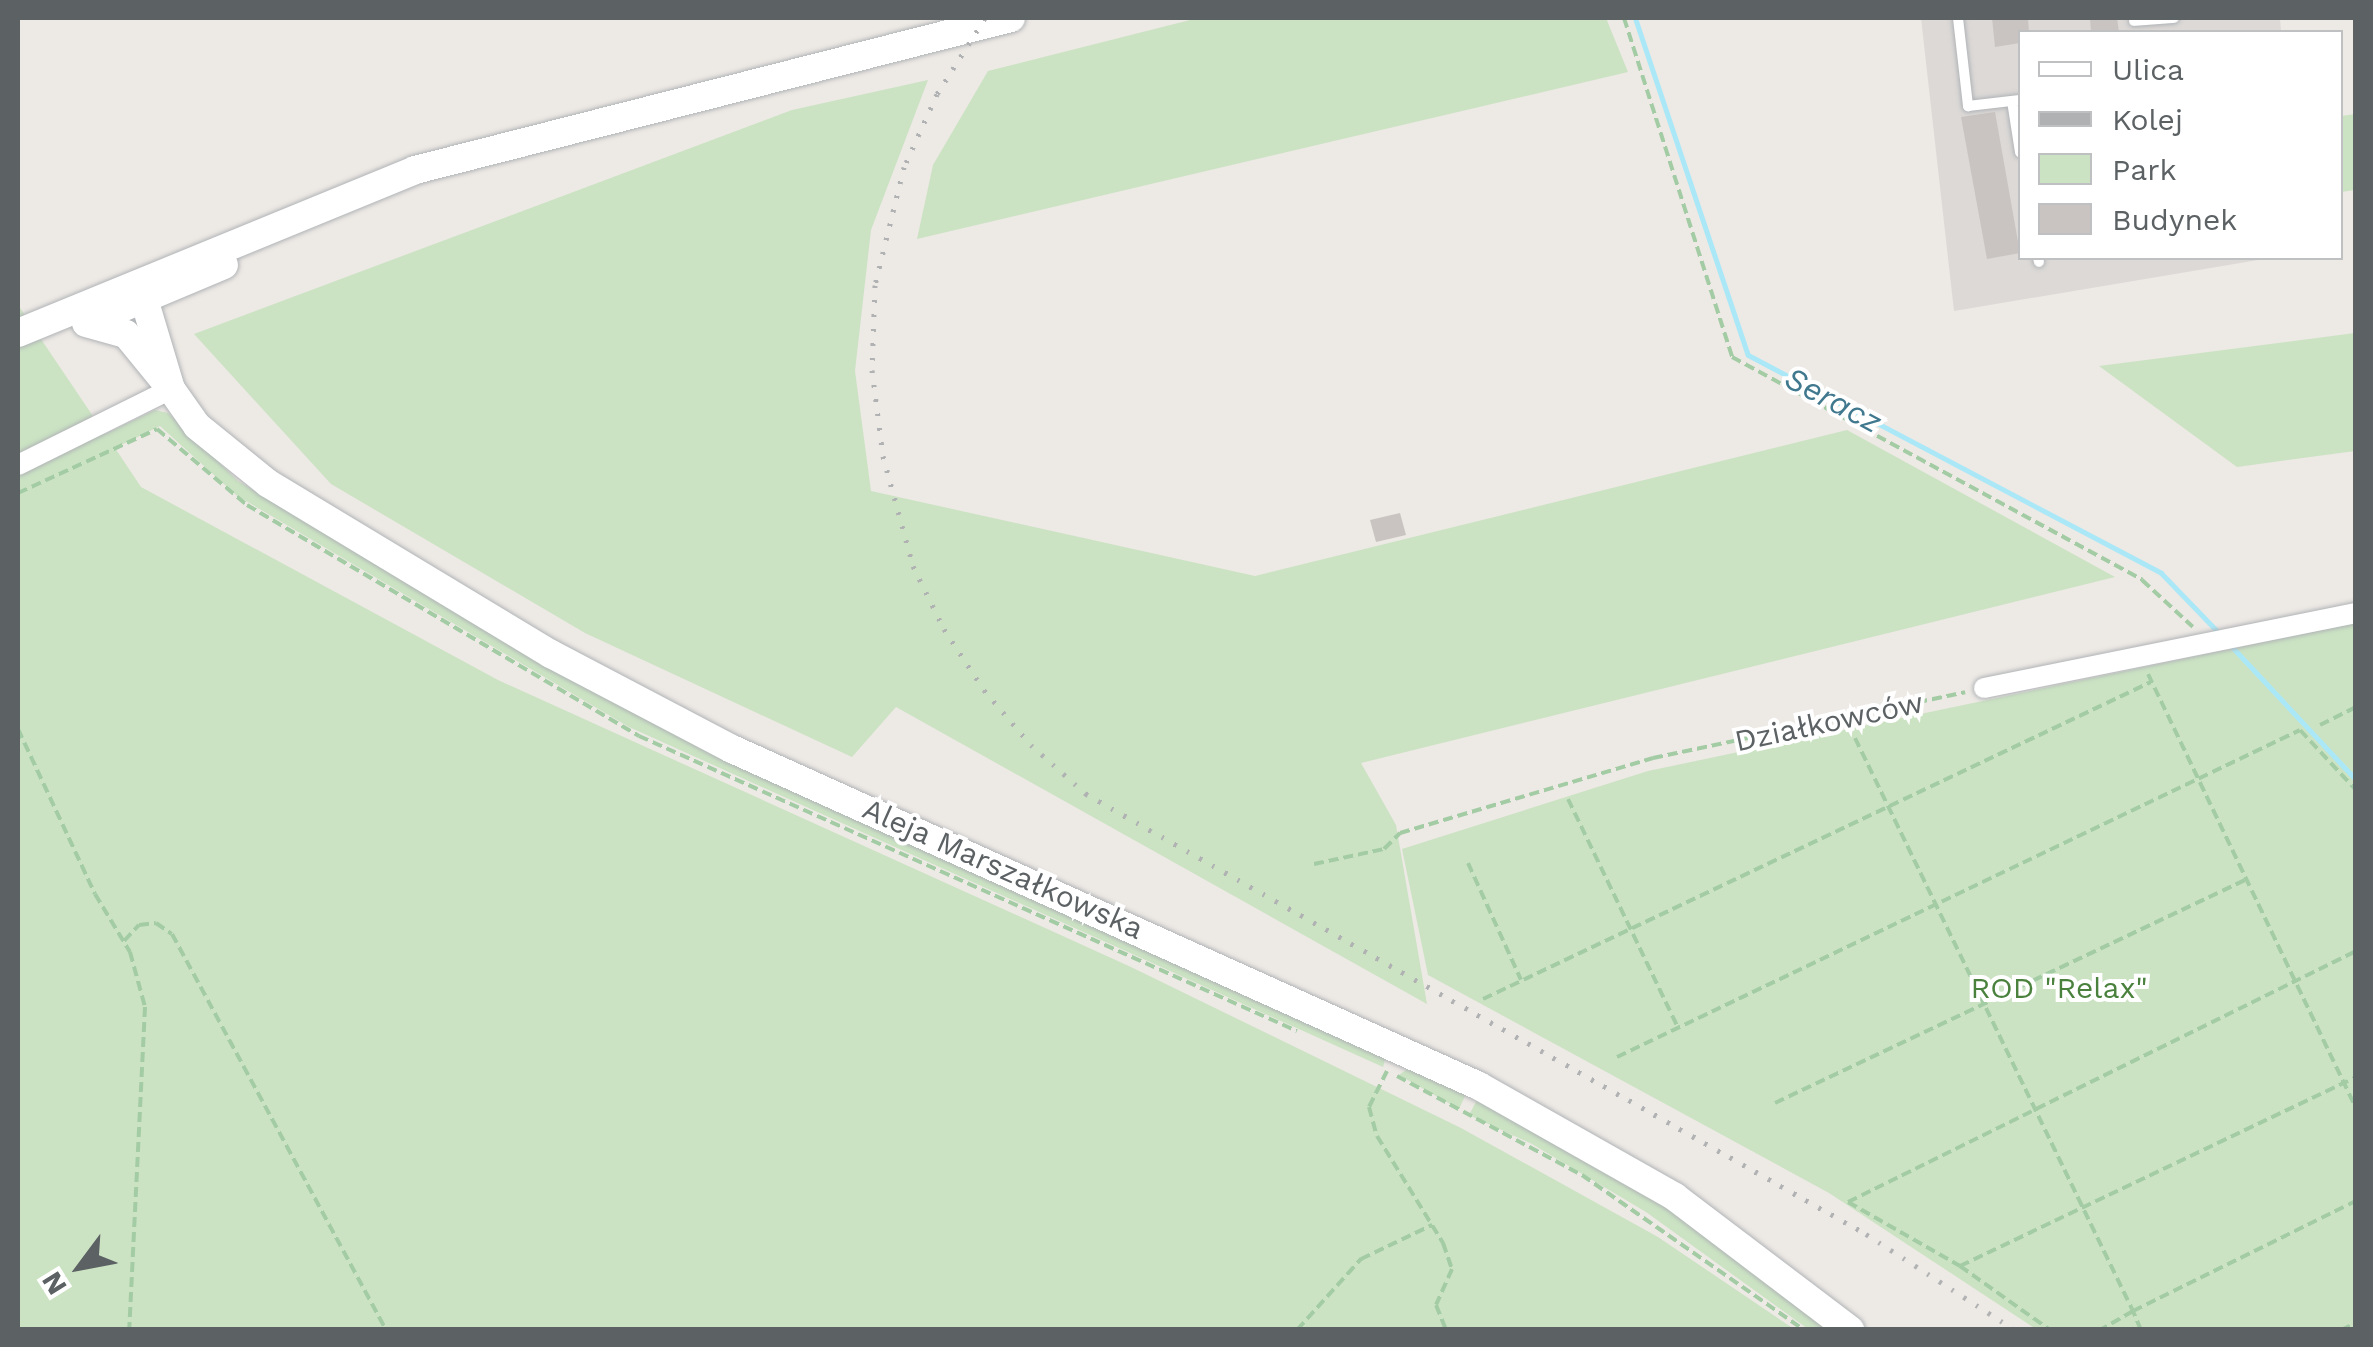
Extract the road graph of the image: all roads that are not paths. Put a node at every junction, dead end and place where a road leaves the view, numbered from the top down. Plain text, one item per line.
1 (1012, 18) edge
2 (1958, 18) edge
3 (2174, 18) edge
4 (2134, 24) edge
5 (2016, 100) edge
6 (2018, 126) edge
7 (131, 298) junction
8 (86, 323) junction
9 (18, 333) edge
10 (138, 345) junction
11 (18, 353) edge
12 (171, 389) junction
13 (18, 465) edge
14 (2356, 613) edge
15 (1984, 688) road end
16 (1850, 1330) edge

1 - 7 main road
2 - 5 lane
3 - 4 lane
5 - 6 lane
7 - 8 main road
7 - 9 main road
7 - 10 main road, Aleja Marszałkowska
7 - 12 main road, Aleja Marszałkowska
8 - 10 main road, Aleja Marszałkowska
8 - 11 main road
10 - 12 main road, Aleja Marszałkowska
12 - 13 street
12 - 16 main road, Aleja Marszałkowska
14 - 15 street

